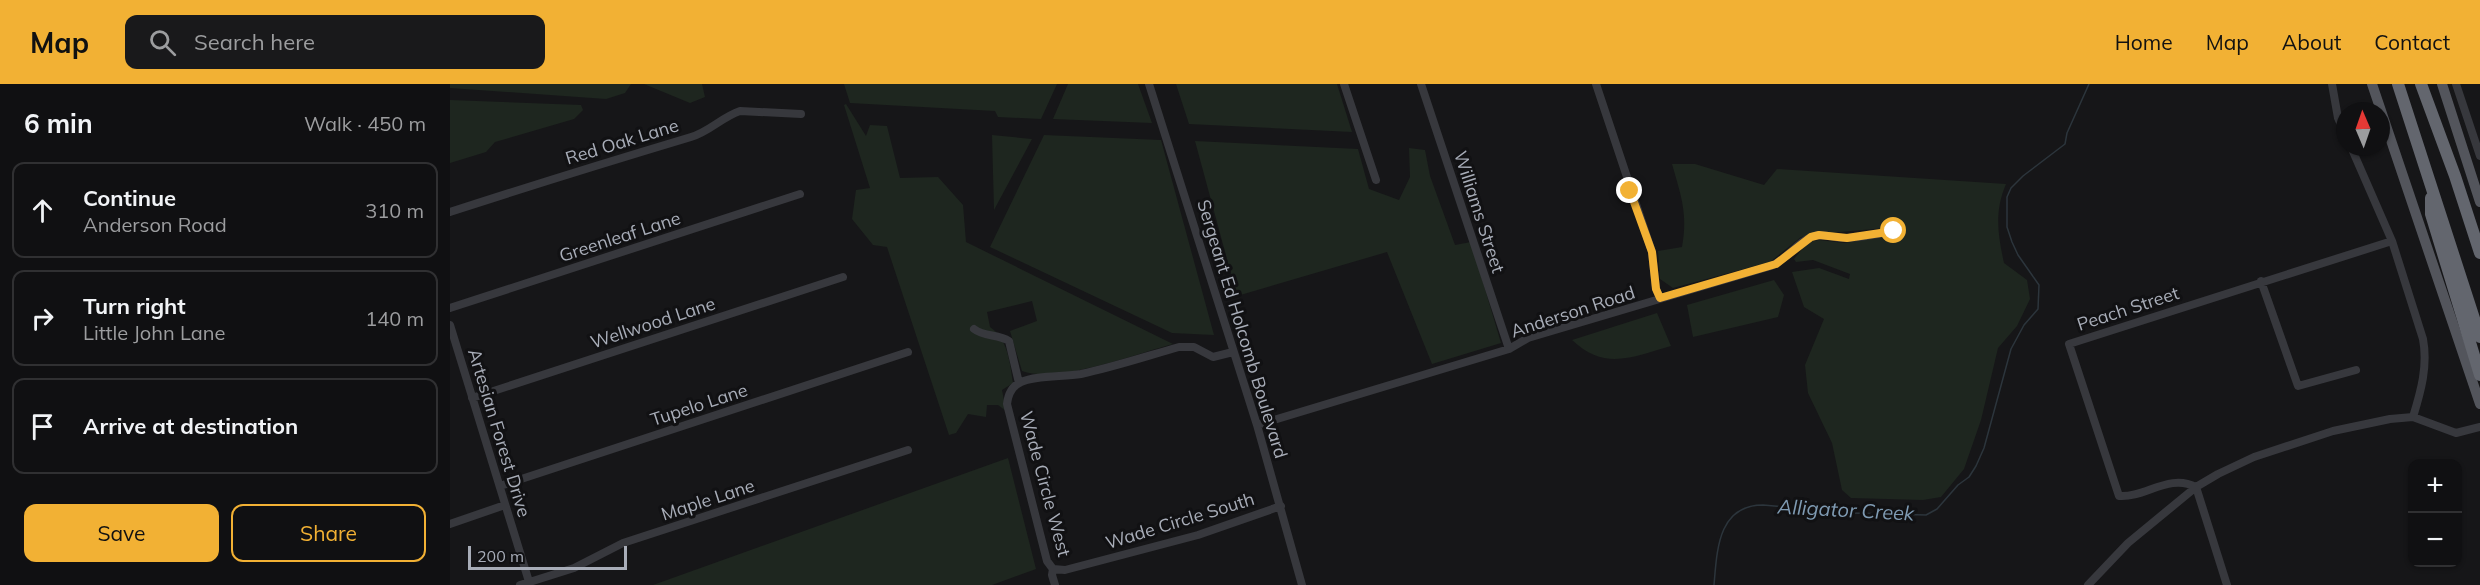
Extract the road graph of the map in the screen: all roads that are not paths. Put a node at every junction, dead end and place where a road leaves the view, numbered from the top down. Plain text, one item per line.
1 (1149, 84) edge
2 (1344, 84) edge
3 (1421, 84) edge
4 (1596, 84) edge
5 (2332, 84) edge
6 (2372, 84) edge
7 (2398, 84) edge
8 (2421, 84) edge
9 (2442, 84) edge
10 (2456, 84) edge
11 (2336, 107) edge
12 (801, 114) dead end
13 (2480, 154) edge
14 (2354, 156) edge
15 (2455, 176) junction
16 (1376, 180) dead end
17 (2432, 185) junction
18 (800, 194) dead end
19 (2480, 202) edge
20 (450, 212) edge
21 (1894, 231) dead end
22 (2480, 235) edge
23 (2392, 241) junction
24 (2480, 253) edge
25 (843, 277) dead end
26 (2261, 281) junction
27 (1660, 298) junction
28 (450, 308) edge
29 (450, 324) edge
30 (974, 329) dead end
31 (2480, 337) edge
32 (1509, 349) junction
33 (908, 352) dead end
34 (1233, 352) junction
35 (2356, 370) dead end
36 (2480, 375) edge
37 (1019, 383) junction
38 (472, 398) junction
39 (2480, 404) edge
40 (2414, 417) junction
41 (1257, 425) junction
42 (2480, 427) edge
43 (908, 450) dead end
44 (500, 486) junction
45 (2196, 487) junction
46 (505, 505) junction
47 (1281, 506) junction
48 (450, 524) edge
49 (1053, 569) junction
50 (529, 584) edge
51 (520, 585) edge
52 (1055, 585) edge
53 (1302, 585) edge
54 (2088, 585) edge
55 (2227, 585) edge

1 - 34 street, Sergeant Ed Holcomb Boulevard
2 - 16 street
3 - 32 street, Williams Street
4 - 27 street
5 - 11 street
6 - 39 main road
7 - 17 highway
8 - 15 highway
9 - 19 main road
10 - 13 street
12 - 20 street, Red Oak Lane
14 - 23 street
15 - 22 highway
15 - 24 highway
17 - 31 highway
17 - 36 highway
18 - 28 street, Greenleaf Lane
21 - 27 street, Anderson Road
23 - 26 street, Peach Street
23 - 40 street
25 - 38 street, Wellwood Lane
26 - 35 street
26 - 45 street, Peach Street
27 - 32 street, Anderson Road
29 - 38 street, Artesian Forest Drive
30 - 37 street
32 - 41 street, Anderson Road
33 - 44 street, Tupelo Lane
34 - 37 street
34 - 41 street, Sergeant Ed Holcomb Boulevard
37 - 49 street, Wade Circle West
38 - 44 street, Artesian Forest Drive
40 - 42 street
40 - 45 street
41 - 47 street, Sergeant Ed Holcomb Boulevard
43 - 50 street, Maple Lane
44 - 46 street, Artesian Forest Drive
45 - 54 street
45 - 55 street
46 - 48 street
46 - 50 street, Artesian Forest Drive
47 - 49 street, Wade Circle South
47 - 53 street, Sergeant Ed Holcomb Boulevard
49 - 52 street, Wade Circle West
50 - 51 street, Maple Lane

